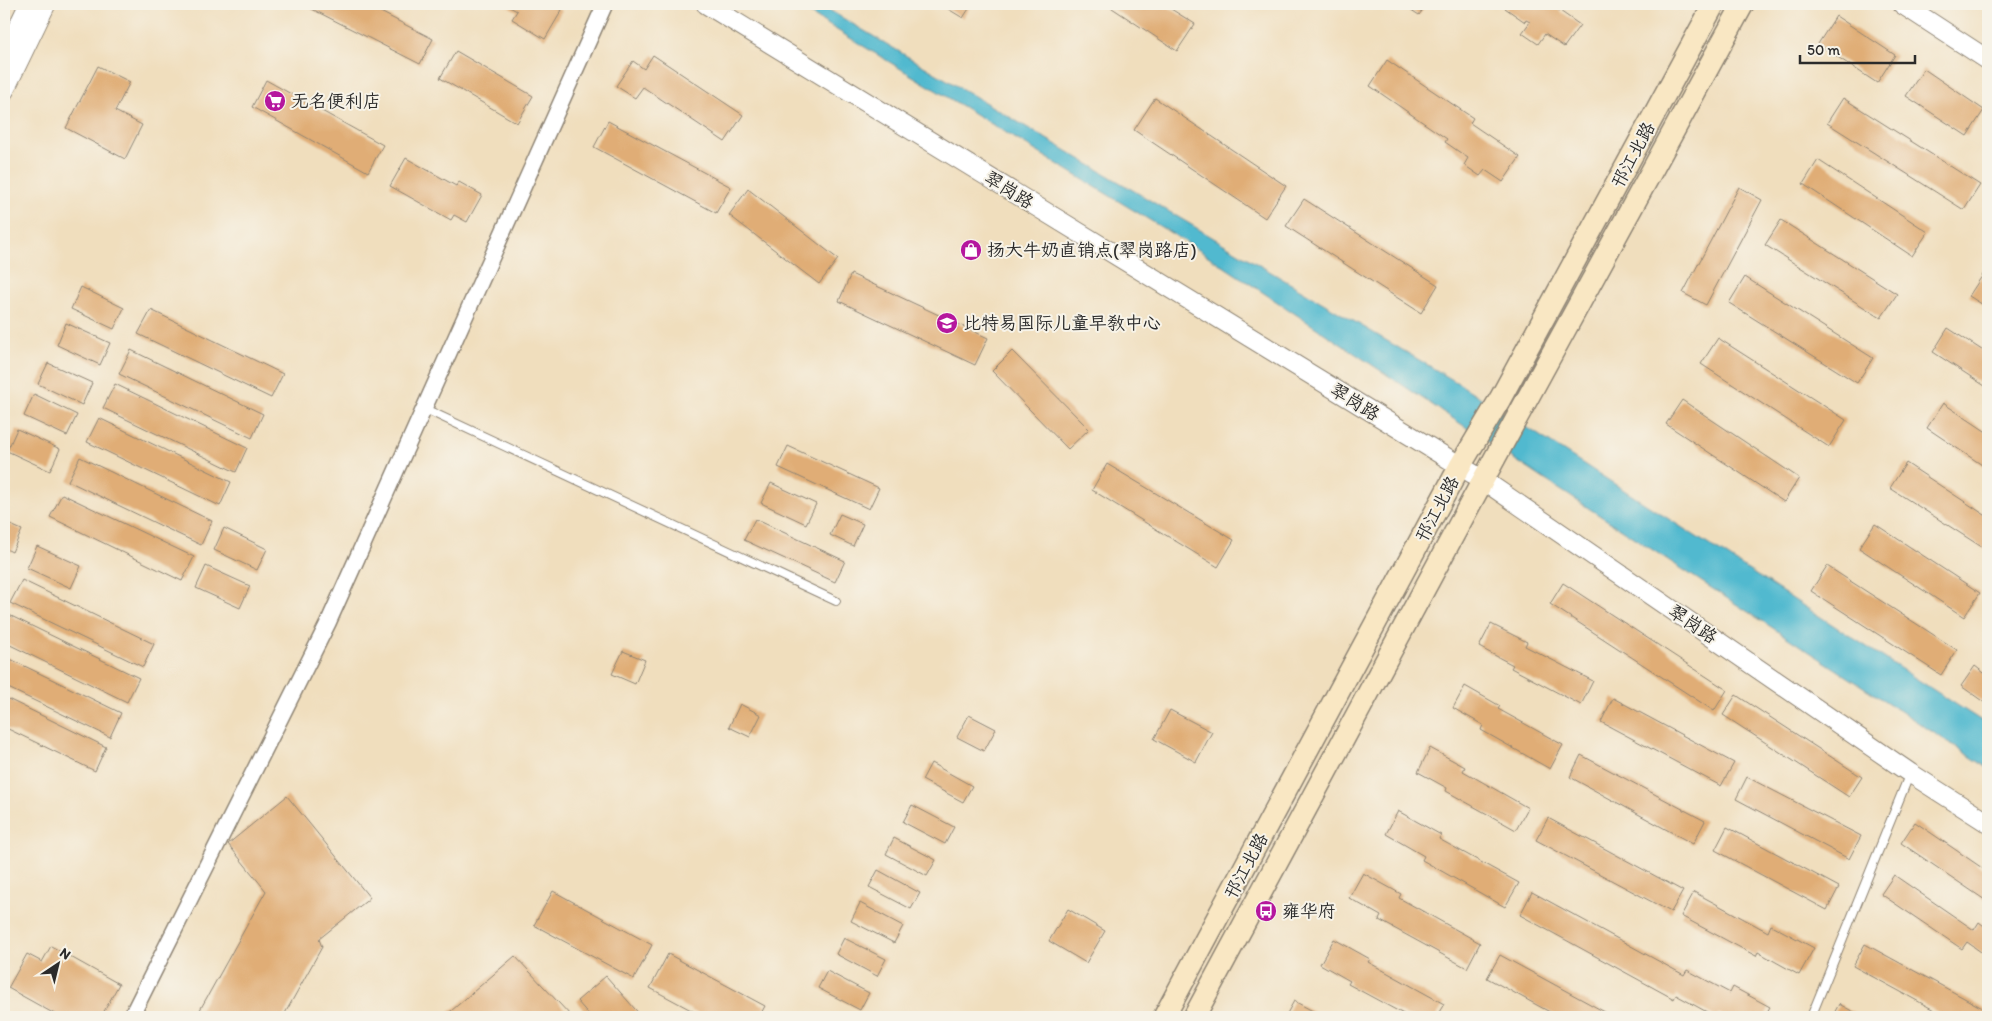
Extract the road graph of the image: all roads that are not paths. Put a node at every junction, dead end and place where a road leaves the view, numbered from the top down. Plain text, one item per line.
1 (29, 4) edge
2 (46, 4) edge
3 (605, 4) edge
4 (706, 4) edge
5 (1714, 4) edge
6 (1743, 4) edge
7 (1902, 4) edge
8 (6, 45) edge
9 (1988, 60) edge
10 (4, 91) edge
11 (423, 408) junction
12 (1460, 466) junction
13 (1483, 480) junction
14 (836, 601) dead end
15 (1910, 773) junction
16 (1988, 823) edge
17 (131, 1017) edge
18 (1164, 1017) edge
19 (1194, 1017) edge
20 (1811, 1017) edge

1 - 8 street
2 - 10 street
3 - 11 street
4 - 12 street, 翠岗路
5 - 12 main road, 邗江北路
6 - 13 main road, 邗江北路
7 - 9 street
11 - 14 lane
11 - 17 street
12 - 13 street, 翠岗路
12 - 18 main road, 邗江北路
13 - 15 street, 翠岗路
13 - 19 main road, 邗江北路
15 - 16 street, 翠岗路
15 - 20 lane

